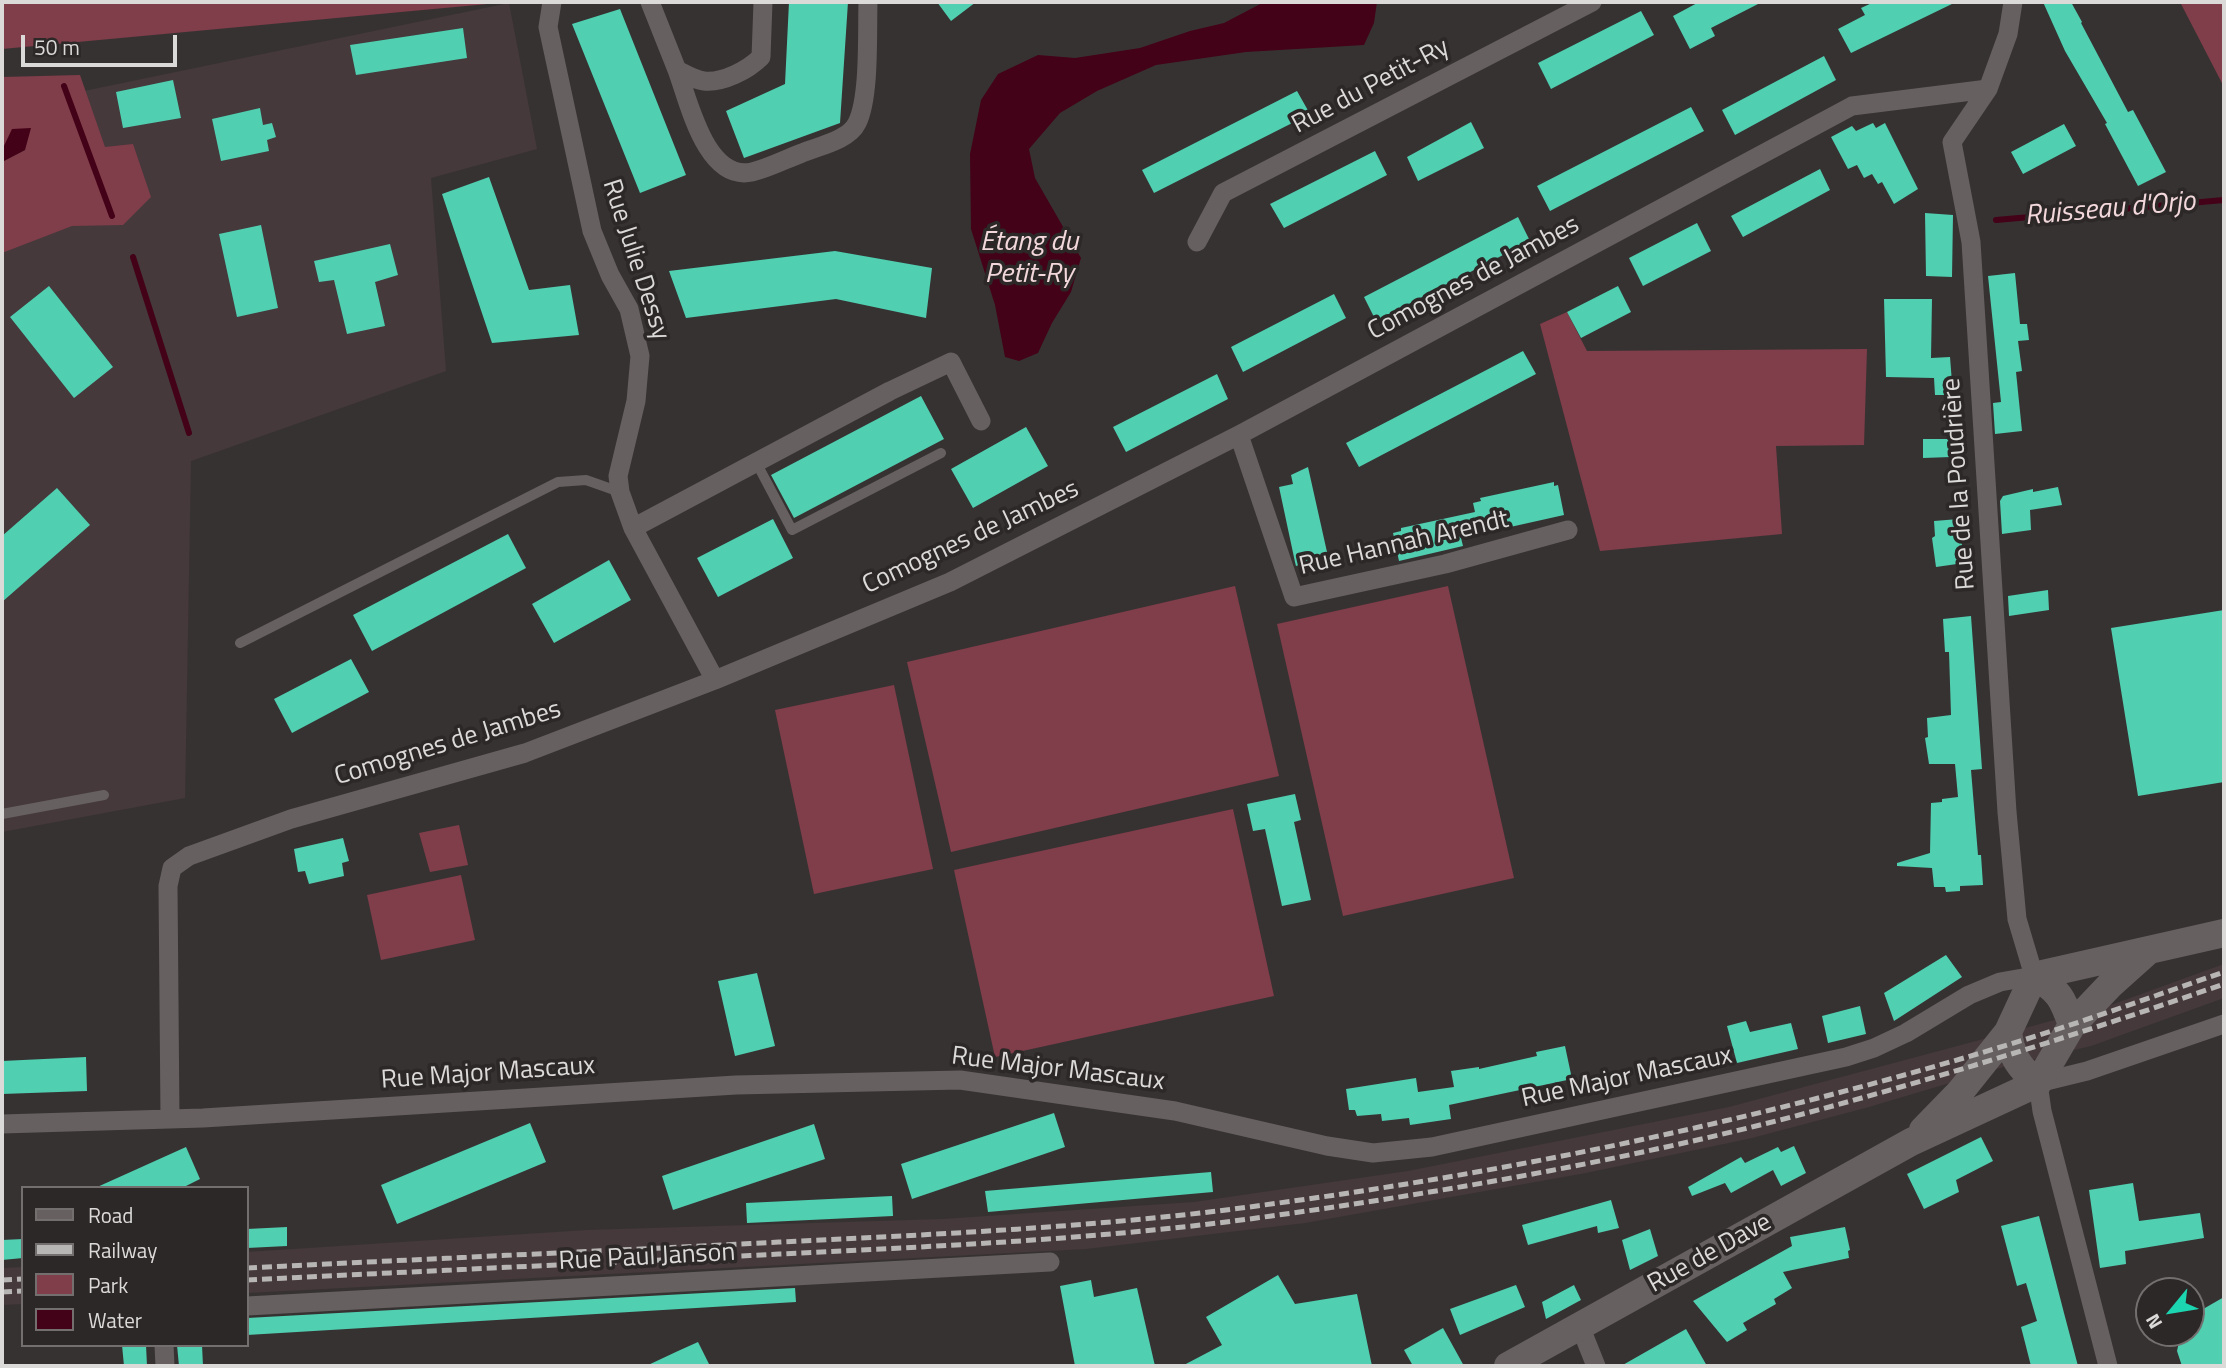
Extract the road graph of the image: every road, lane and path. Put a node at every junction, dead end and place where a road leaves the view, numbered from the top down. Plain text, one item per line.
1 (552, 2) edge
2 (650, 2) edge
3 (763, 2) edge
4 (869, 2) edge
5 (1592, 2) edge
6 (2013, 2) edge
7 (677, 70) junction
8 (1988, 89) junction
9 (1197, 242) dead end
10 (981, 421) dead end
11 (1239, 435) junction
12 (941, 453) dead end
13 (755, 462) junction
14 (620, 492) junction
15 (633, 528) junction
16 (1568, 530) dead end
17 (240, 643) dead end
18 (715, 680) junction
19 (104, 795) dead end
20 (2, 814) edge
21 (2224, 933) edge
22 (2148, 951) junction
23 (2034, 976) junction
24 (2224, 1024) edge
25 (2072, 1025) junction
26 (2008, 1032) junction
27 (2038, 1083) junction
28 (170, 1119) junction
29 (2, 1124) edge
30 (1911, 1142) junction
31 (1050, 1262) dead end
32 (248, 1306) edge
33 (1580, 1326) junction
34 (164, 1347) edge
35 (166, 1366) edge
36 (1508, 1366) edge
37 (1596, 1366) edge
38 (2108, 1366) edge

1 - 14 street, Rue Julie Dessy
2 - 7 street
3 - 7 street
4 - 7 street
5 - 9 street, Rue du Petit-Ry
6 - 8 street, Rue de la Poudrière
8 - 11 street, Comognes de Jambes
8 - 23 street, Rue de la Poudrière
10 - 13 street
11 - 16 street, Rue Hannah Arendt
11 - 18 street, Comognes de Jambes
12 - 13 lane
13 - 15 street
14 - 15 street, Rue Julie Dessy
14 - 17 lane
15 - 18 street, Rue Julie Dessy
18 - 28 street, Comognes de Jambes
19 - 20 lane
21 - 22 main road
22 - 23 main road
22 - 25 main road
23 - 25 main road
23 - 26 main road, Rue de Dave
23 - 28 street, Rue Major Mascaux
24 - 27 street
25 - 27 main road
26 - 27 main road
26 - 30 main road, Rue de Dave
27 - 30 main road, Rue de Dave
27 - 38 street
28 - 29 street, Rue Major Mascaux
30 - 33 main road, Rue de Dave
31 - 32 street, Rue Paul Janson
33 - 36 main road, Rue de Dave
33 - 37 street
34 - 35 street

